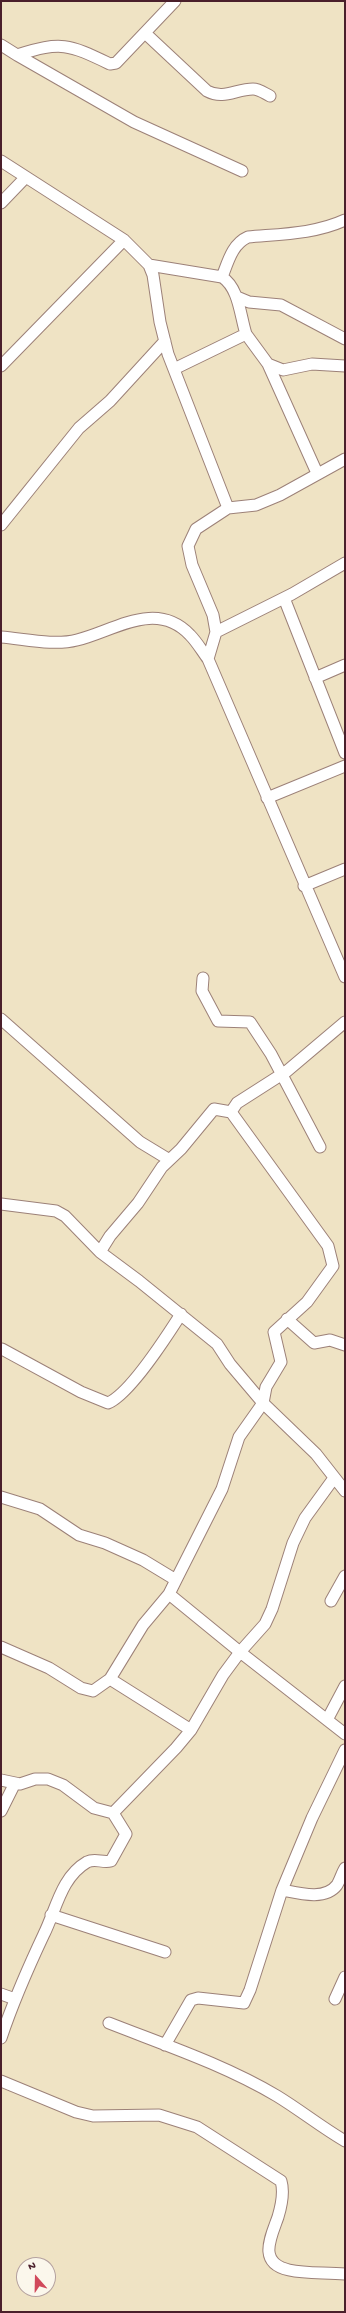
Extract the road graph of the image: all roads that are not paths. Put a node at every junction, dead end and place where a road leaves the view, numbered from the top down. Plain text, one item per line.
1 (175, 1) edge
2 (145, 33) junction
3 (1, 45) edge
4 (17, 55) junction
5 (270, 96) dead end
6 (1, 161) edge
7 (242, 171) dead end
8 (25, 178) junction
9 (1, 204) edge
10 (345, 220) edge
11 (124, 240) junction
12 (149, 265) junction
13 (222, 277) junction
14 (237, 297) junction
15 (246, 334) junction
16 (345, 339) edge
17 (165, 341) junction
18 (268, 364) junction
19 (1, 366) edge
20 (345, 366) edge
21 (174, 368) junction
22 (345, 459) edge
23 (318, 473) junction
24 (228, 508) junction
25 (1, 525) edge
26 (345, 563) edge
27 (284, 598) junction
28 (216, 632) junction
29 (1, 637) edge
30 (208, 659) junction
31 (345, 665) edge
32 (315, 678) junction
33 (345, 753) edge
34 (345, 766) edge
35 (267, 798) junction
36 (345, 869) edge
37 (304, 886) junction
38 (345, 977) edge
39 (203, 978) dead end
40 (1, 1019) edge
41 (345, 1022) edge
42 (281, 1075) junction
43 (231, 1112) junction
44 (320, 1147) dead end
45 (168, 1159) junction
46 (1, 1204) edge
47 (100, 1252) junction
48 (181, 1314) junction
49 (287, 1319) junction
50 (345, 1345) edge
51 (2, 1349) edge
52 (263, 1403) junction
53 (334, 1478) junction
54 (345, 1491) edge
55 (1, 1497) edge
56 (345, 1576) edge
57 (176, 1580) junction
58 (169, 1594) junction
59 (331, 1601) dead end
60 (1, 1647) edge
61 (240, 1652) junction
62 (110, 1679) junction
63 (345, 1686) edge
64 (327, 1720) junction
65 (191, 1730) junction
66 (345, 1734) edge
67 (345, 1750) edge
68 (1, 1780) edge
69 (15, 1783) junction
70 (1, 1811) edge
71 (113, 1813) junction
72 (345, 1868) edge
73 (282, 1890) junction
74 (51, 1915) junction
75 (165, 1952) dead end
76 (345, 1978) edge
77 (1, 1994) edge
78 (14, 1998) junction
79 (336, 1999) dead end
80 (109, 2023) dead end
81 (1, 2038) edge
82 (165, 2045) junction
83 (1, 2082) edge
84 (345, 2141) edge
85 (345, 2274) edge

1 - 2 street
2 - 4 street
2 - 5 street
3 - 4 street
4 - 7 street
6 - 8 street
8 - 9 street
8 - 11 street
10 - 13 street
11 - 12 street
11 - 19 street
12 - 13 street
12 - 17 street
13 - 14 street
14 - 15 street
14 - 16 street
15 - 18 street
15 - 21 street
17 - 21 street
17 - 25 street
18 - 20 street
18 - 23 street
21 - 24 street
22 - 23 street
23 - 24 street
24 - 28 street
26 - 27 street
27 - 28 street
27 - 32 street
28 - 30 street
29 - 30 street
30 - 35 street
31 - 32 street
32 - 33 street
34 - 35 street
35 - 37 street
36 - 37 street
37 - 38 street
39 - 42 street
40 - 45 street
41 - 42 street
42 - 43 street
42 - 44 street
43 - 45 street
43 - 49 street
45 - 47 street
46 - 47 street
47 - 48 street
48 - 51 street
48 - 52 street
49 - 50 street
49 - 52 street
52 - 53 street
52 - 57 street
53 - 54 street
53 - 61 street
55 - 57 street
56 - 59 street
57 - 58 street
58 - 61 street
58 - 62 street
60 - 62 street
61 - 64 street
61 - 65 street
62 - 65 street
63 - 64 street
64 - 66 street
65 - 71 street
67 - 73 street
68 - 69 street
69 - 70 street
69 - 71 street
71 - 74 street
72 - 73 street
73 - 82 street
74 - 75 street
74 - 78 street
76 - 79 street
77 - 78 street
78 - 81 street
80 - 82 street
82 - 84 street
83 - 85 street

